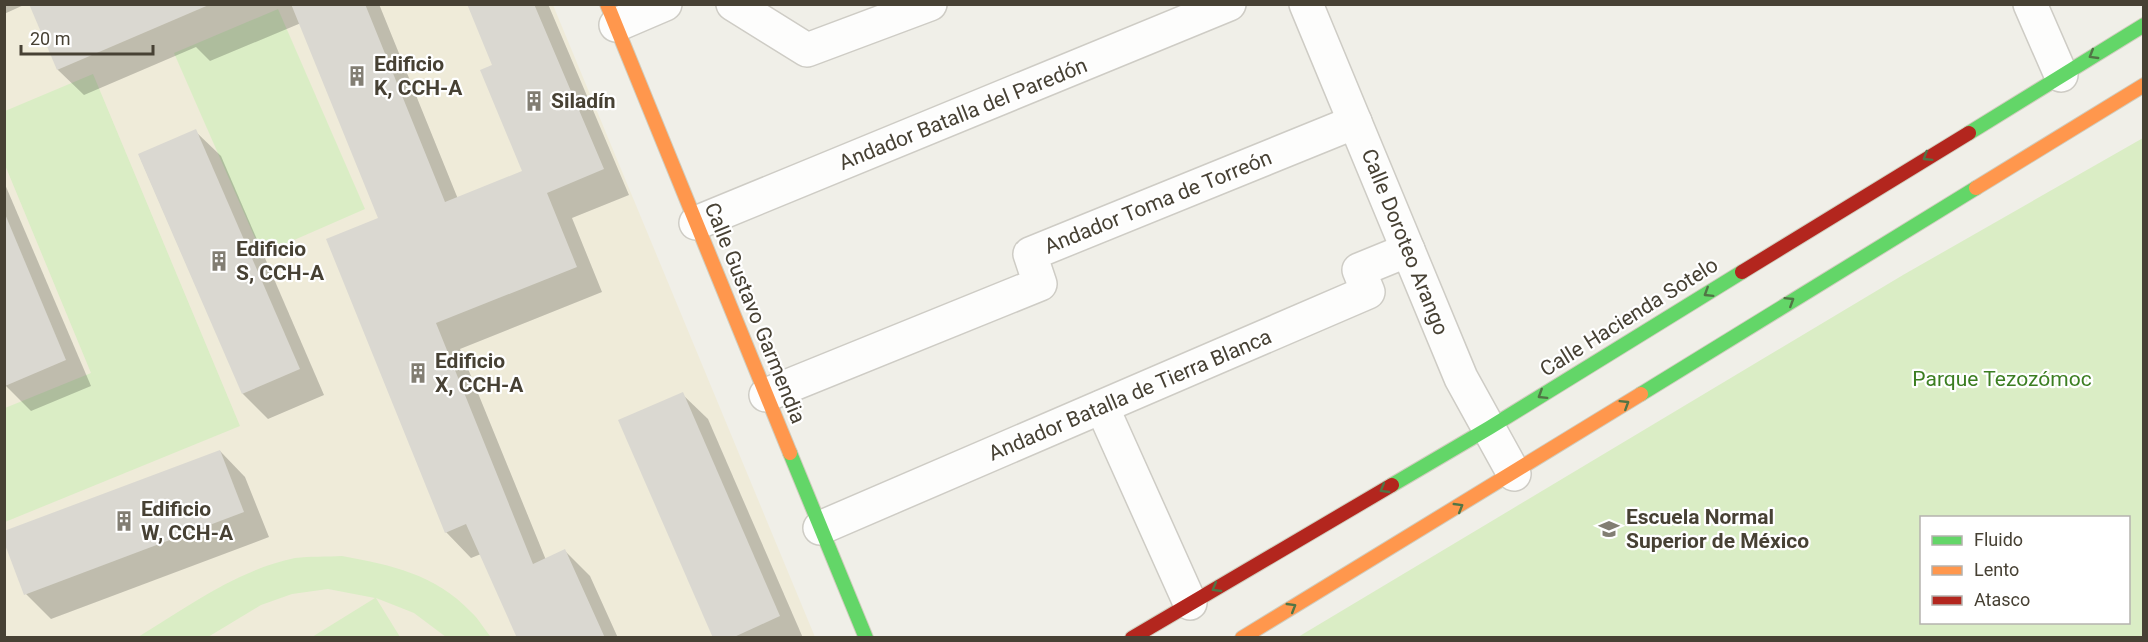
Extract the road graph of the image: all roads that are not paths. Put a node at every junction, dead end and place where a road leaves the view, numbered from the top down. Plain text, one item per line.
1 (665, 4) edge
2 (733, 4) edge
3 (930, 4) edge
4 (1230, 4) edge
5 (1306, 4) edge
6 (2030, 4) edge
7 (611, 15) edge
8 (2144, 25) edge
9 (2061, 75) junction
10 (2144, 85) edge
11 (1355, 122) junction
12 (696, 223) junction
13 (1408, 250) junction
14 (766, 396) junction
15 (1102, 407) junction
16 (1489, 428) junction
17 (1514, 474) junction
18 (820, 528) junction
19 (1190, 603) junction
20 (866, 638) edge
21 (1132, 638) edge
22 (1242, 638) edge

1 - 7 street
2 - 3 street
4 - 12 street, Andador Batalla del Paredón
5 - 11 street, Calle Doroteo Arango
6 - 9 street
7 - 12 street, Calle Gustavo Garmendia
8 -> 9 street, Calle Hacienda Sotelo
9 -> 16 street, Calle Hacienda Sotelo
17 -> 10 street
11 - 13 street, Calle Doroteo Arango
11 - 14 street, Andador Toma de Torreón
12 - 14 street, Calle Gustavo Garmendia
13 - 15 street, Andador Batalla de Tierra Blanca
13 - 16 street, Calle Doroteo Arango
14 - 18 street, Calle Gustavo Garmendia
15 - 18 street, Andador Batalla de Tierra Blanca
15 - 19 street
16 - 17 street, Calle Doroteo Arango
16 -> 19 street, Calle Hacienda Sotelo
22 -> 17 street
18 - 20 street, Calle Gustavo Garmendia
19 - 21 street, Calle Hacienda Sotelo

